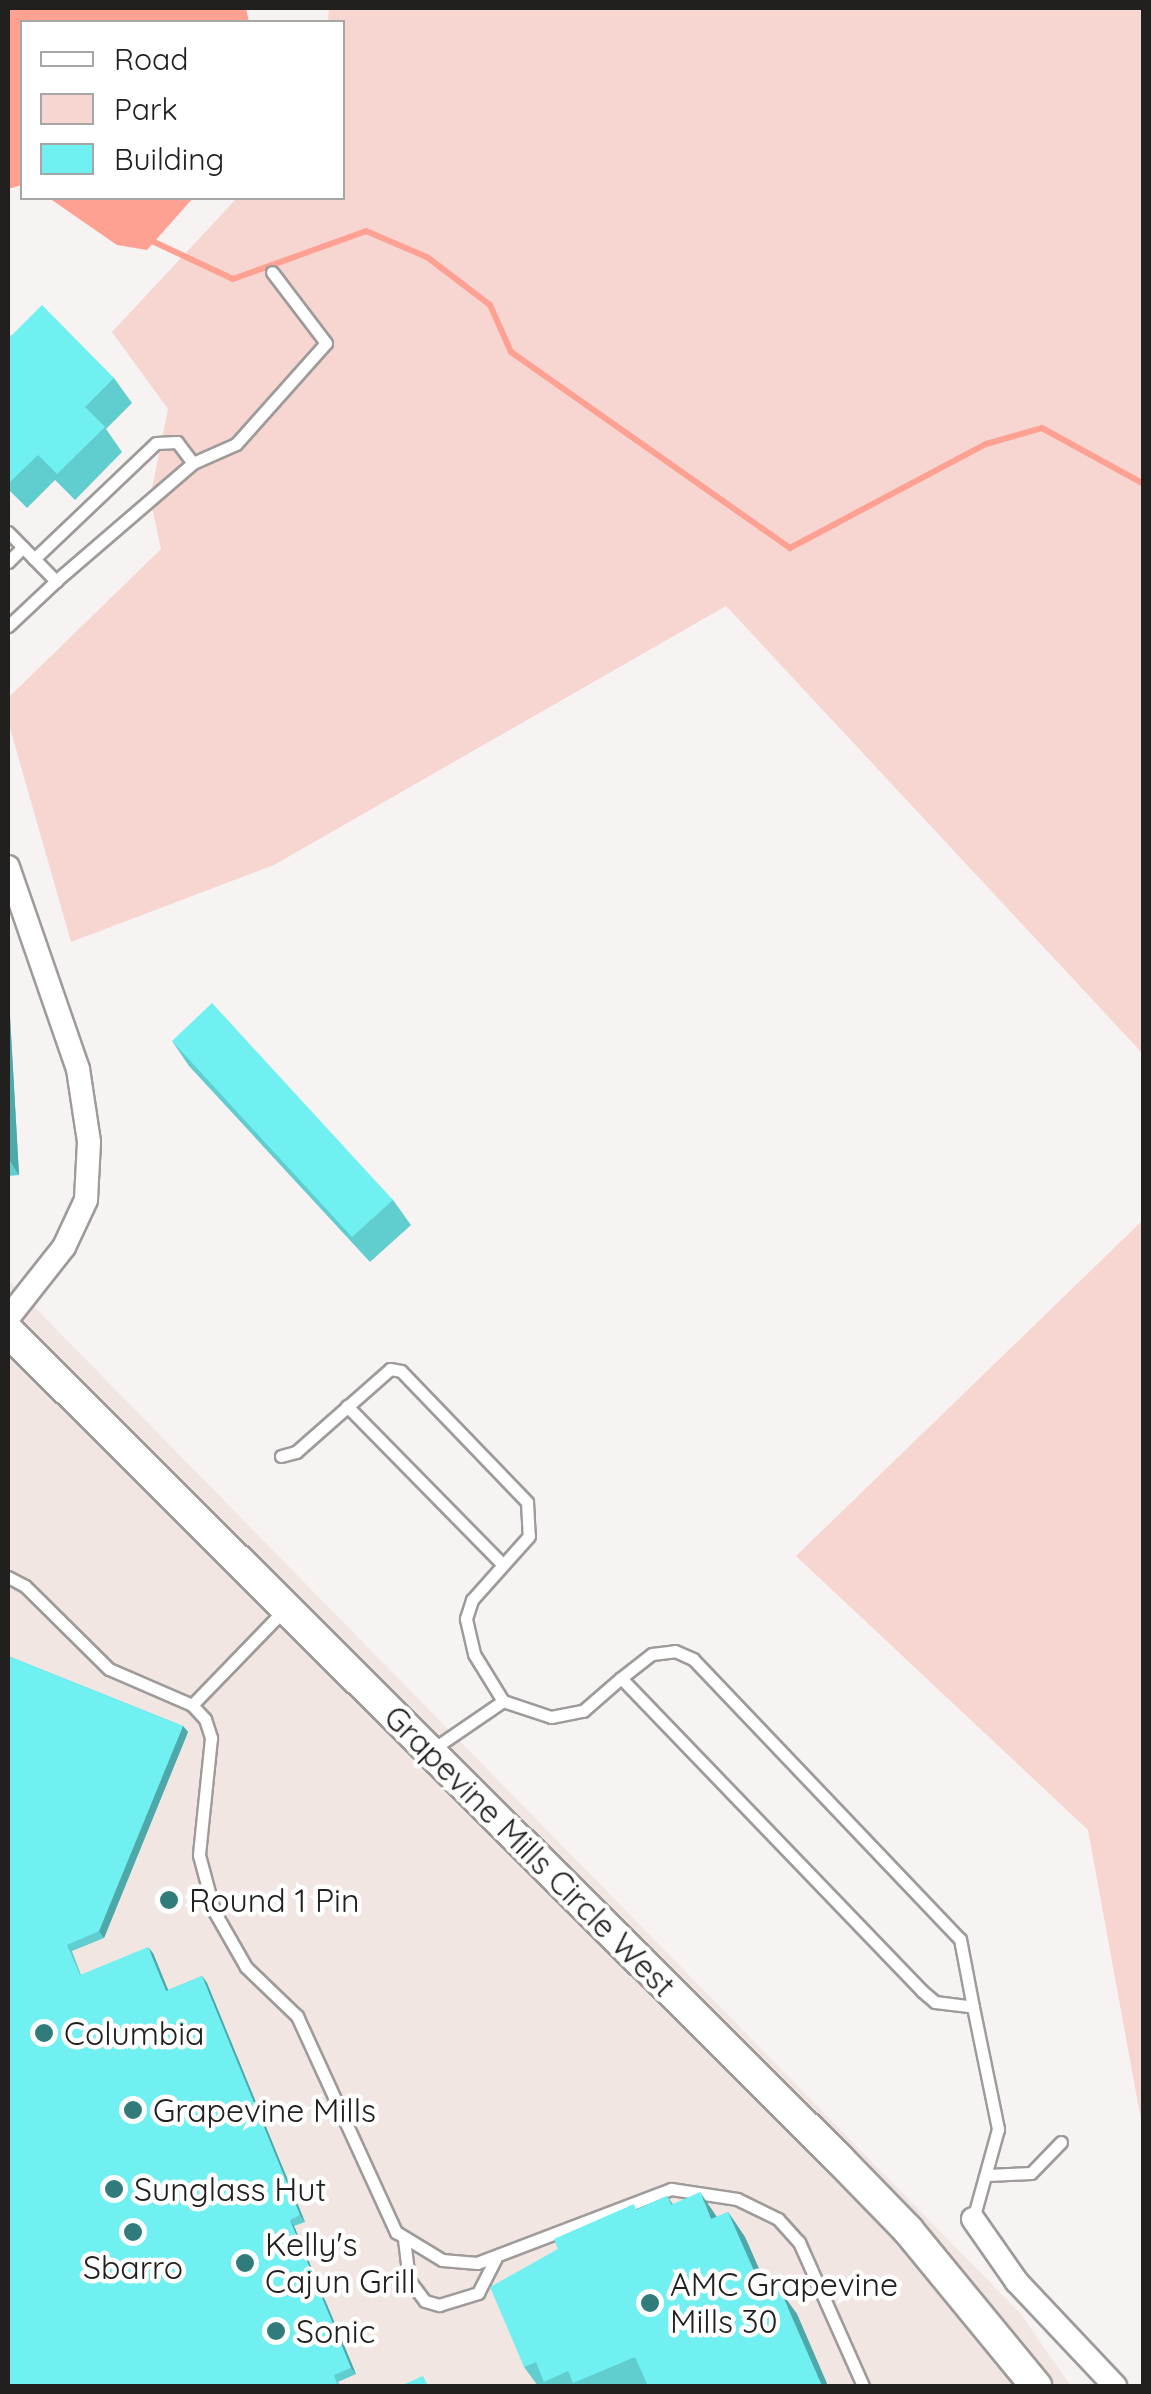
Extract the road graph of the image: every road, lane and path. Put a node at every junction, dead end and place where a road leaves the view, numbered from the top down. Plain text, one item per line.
1 (272, 272) dead end
2 (193, 463) junction
3 (8, 532) edge
4 (23, 547) junction
5 (34, 558) junction
6 (8, 562) edge
7 (56, 581) junction
8 (8, 626) edge
9 (8, 867) edge
10 (8, 1318) edge
11 (8, 1332) edge
12 (348, 1406) junction
13 (281, 1456) dead end
14 (502, 1564) junction
15 (8, 1577) edge
16 (286, 1608) junction
17 (621, 1678) junction
18 (503, 1700) junction
19 (192, 1705) junction
20 (430, 1751) junction
21 (973, 2007) junction
22 (1061, 2142) dead end
23 (987, 2175) junction
24 (973, 2219) joint
25 (404, 2239) junction
26 (496, 2258) junction
27 (864, 2386) edge
28 (1036, 2386) edge
29 (1116, 2386) edge

1 - 2 lane
2 - 5 lane
2 - 7 lane
3 - 4 lane
4 - 5 lane
4 - 6 lane
5 - 7 lane
7 - 8 lane
9 - 10 street
11 - 16 street, Grapevine Mills Circle West
12 - 13 lane
12 - 14 lane
12 - 14 lane
14 - 18 lane
15 - 19 lane
16 - 19 lane
16 - 20 street, Grapevine Mills Circle West
17 - 18 lane
17 - 21 lane
17 - 21 lane
18 - 20 lane
19 - 25 lane
20 - 28 street, Grapevine Mills Circle West
21 - 23 lane
22 - 23 lane
23 - 24 lane
24 - 29 street
25 - 26 lane
25 - 26 lane
26 - 27 lane

